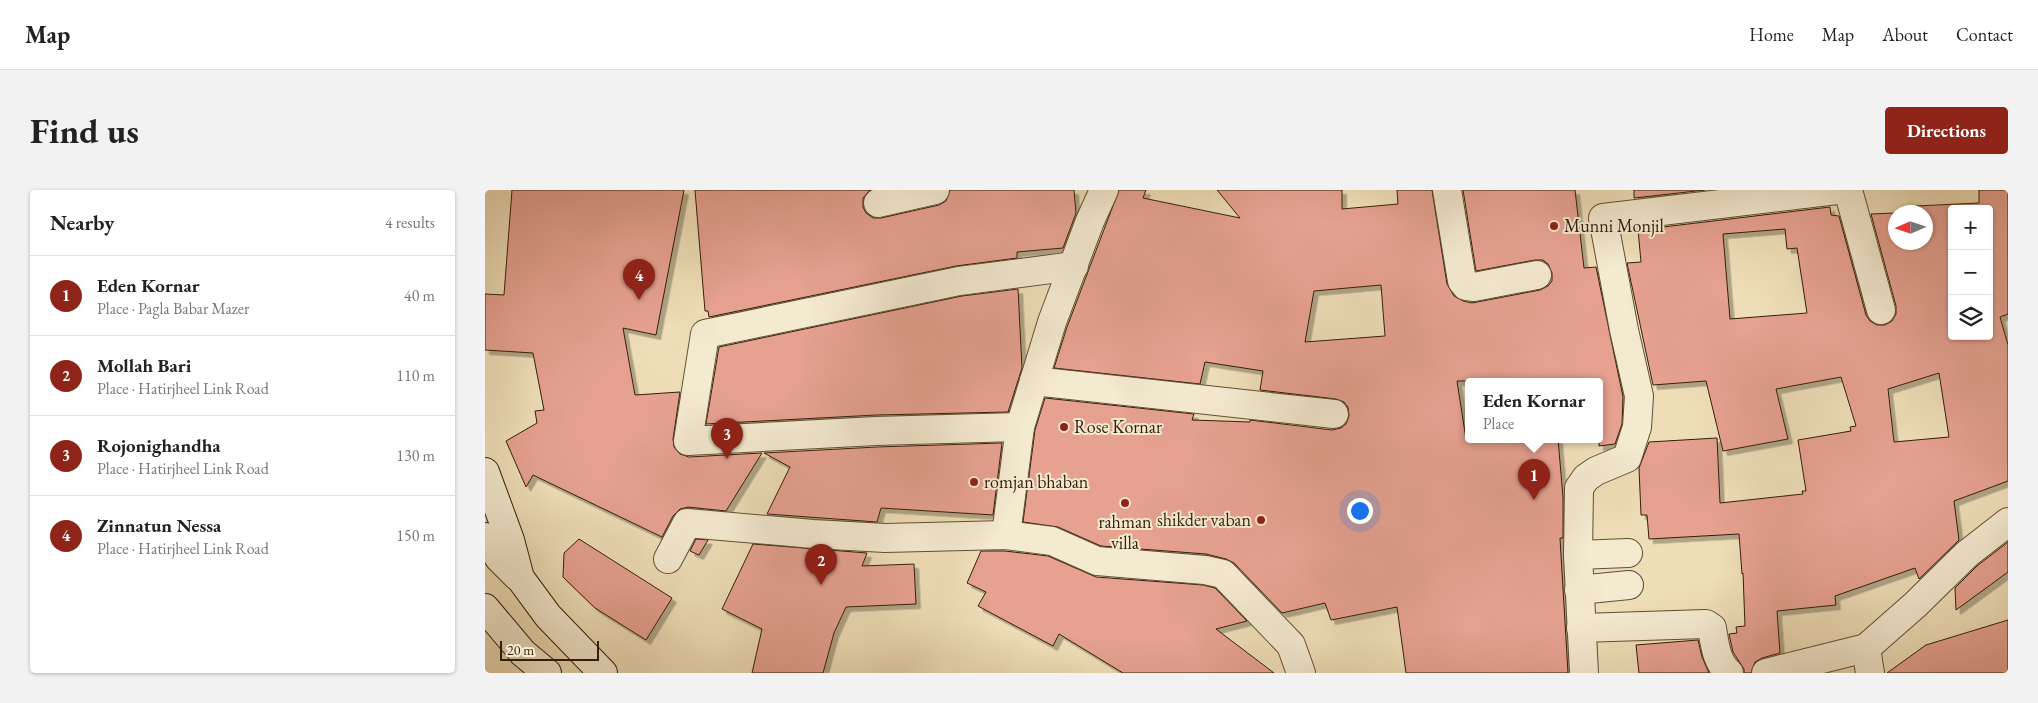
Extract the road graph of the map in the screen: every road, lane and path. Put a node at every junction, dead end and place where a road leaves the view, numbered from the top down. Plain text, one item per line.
1 (935, 190) edge
2 (1104, 190) edge
3 (1447, 190) edge
4 (1837, 190) edge
5 (1848, 190) edge
6 (878, 203) dead end
7 (1074, 266) junction
8 (1537, 275) dead end
9 (1881, 310) dead end
10 (1034, 381) junction
11 (1334, 414) dead end
12 (1020, 427) junction
13 (485, 472) edge
14 (2008, 522) edge
15 (1006, 535) junction
16 (485, 537) edge
17 (1628, 553) dead end
18 (1578, 555) junction
19 (669, 560) dead end
20 (520, 578) junction
21 (1629, 585) dead end
22 (1579, 590) junction
23 (485, 608) edge
24 (1581, 628) junction
25 (1868, 660) edge
26 (547, 673) edge
27 (603, 673) edge
28 (1301, 673) edge
29 (1584, 673) edge
30 (1729, 673) edge
31 (1766, 673) edge

1 - 6 street
2 - 7 street
3 - 8 street
4 - 18 street
5 - 9 street
7 - 10 street
7 - 12 street
10 - 11 street
10 - 12 street
12 - 15 street
13 - 20 street
14 - 25 street
15 - 19 street
15 - 28 street
16 - 20 street
17 - 18 street
18 - 22 street
20 - 27 street
21 - 22 street
22 - 24 street
23 - 26 street
24 - 29 street
24 - 30 street
25 - 31 street

